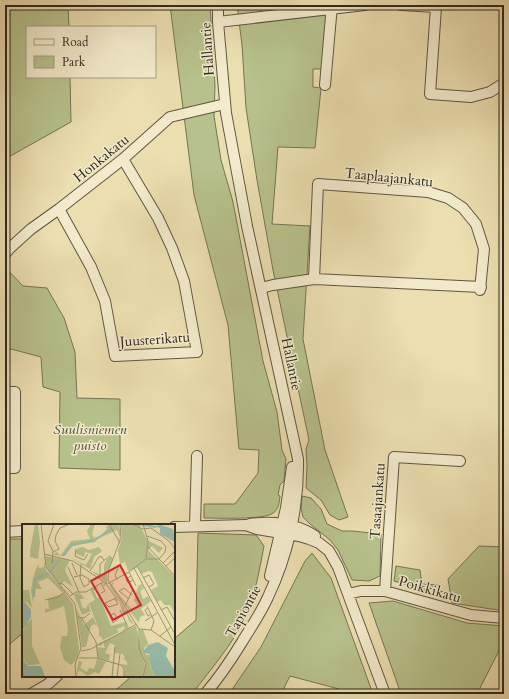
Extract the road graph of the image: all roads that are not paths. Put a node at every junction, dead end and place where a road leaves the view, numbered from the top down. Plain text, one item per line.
1 (218, 5) edge
2 (365, 5) edge
3 (401, 5) edge
4 (436, 6) edge
5 (332, 7) edge
6 (218, 22) junction
7 (504, 83) edge
8 (326, 85) dead end
9 (225, 104) junction
10 (123, 159) junction
11 (59, 209) junction
12 (5, 254) edge
13 (314, 279) junction
14 (261, 288) junction
15 (5, 392) edge
16 (197, 456) dead end
17 (460, 461) dead end
18 (5, 468) edge
19 (195, 526) junction
20 (175, 527) edge
21 (286, 529) junction
22 (22, 531) edge
23 (5, 532) edge
24 (385, 591) junction
25 (348, 594) junction
26 (504, 618) edge
27 (56, 677) edge
28 (31, 694) edge
29 (205, 694) edge
30 (385, 694) edge

1 - 6 street, Hallantie
2 - 5 street
3 - 4 street
4 - 7 street
5 - 6 street
5 - 8 street
6 - 9 street, Hallantie
9 - 10 street, Honkakatu
9 - 14 street, Hallantie
10 - 11 street, Honkakatu
10 - 11 street, Juusterikatu
11 - 12 street, Honkakatu
13 - 13 street, Taaplaajankatu
13 - 14 street, Taaplaajankatu
14 - 21 street, Hallantie
15 - 18 street
16 - 19 street
17 - 24 street, Tasaajankatu
19 - 20 street
19 - 21 street
21 - 25 street
21 - 29 street, Tapiontie
22 - 23 street
24 - 25 street, Poikkikatu
24 - 26 street, Poikkikatu
25 - 30 street
27 - 28 street

